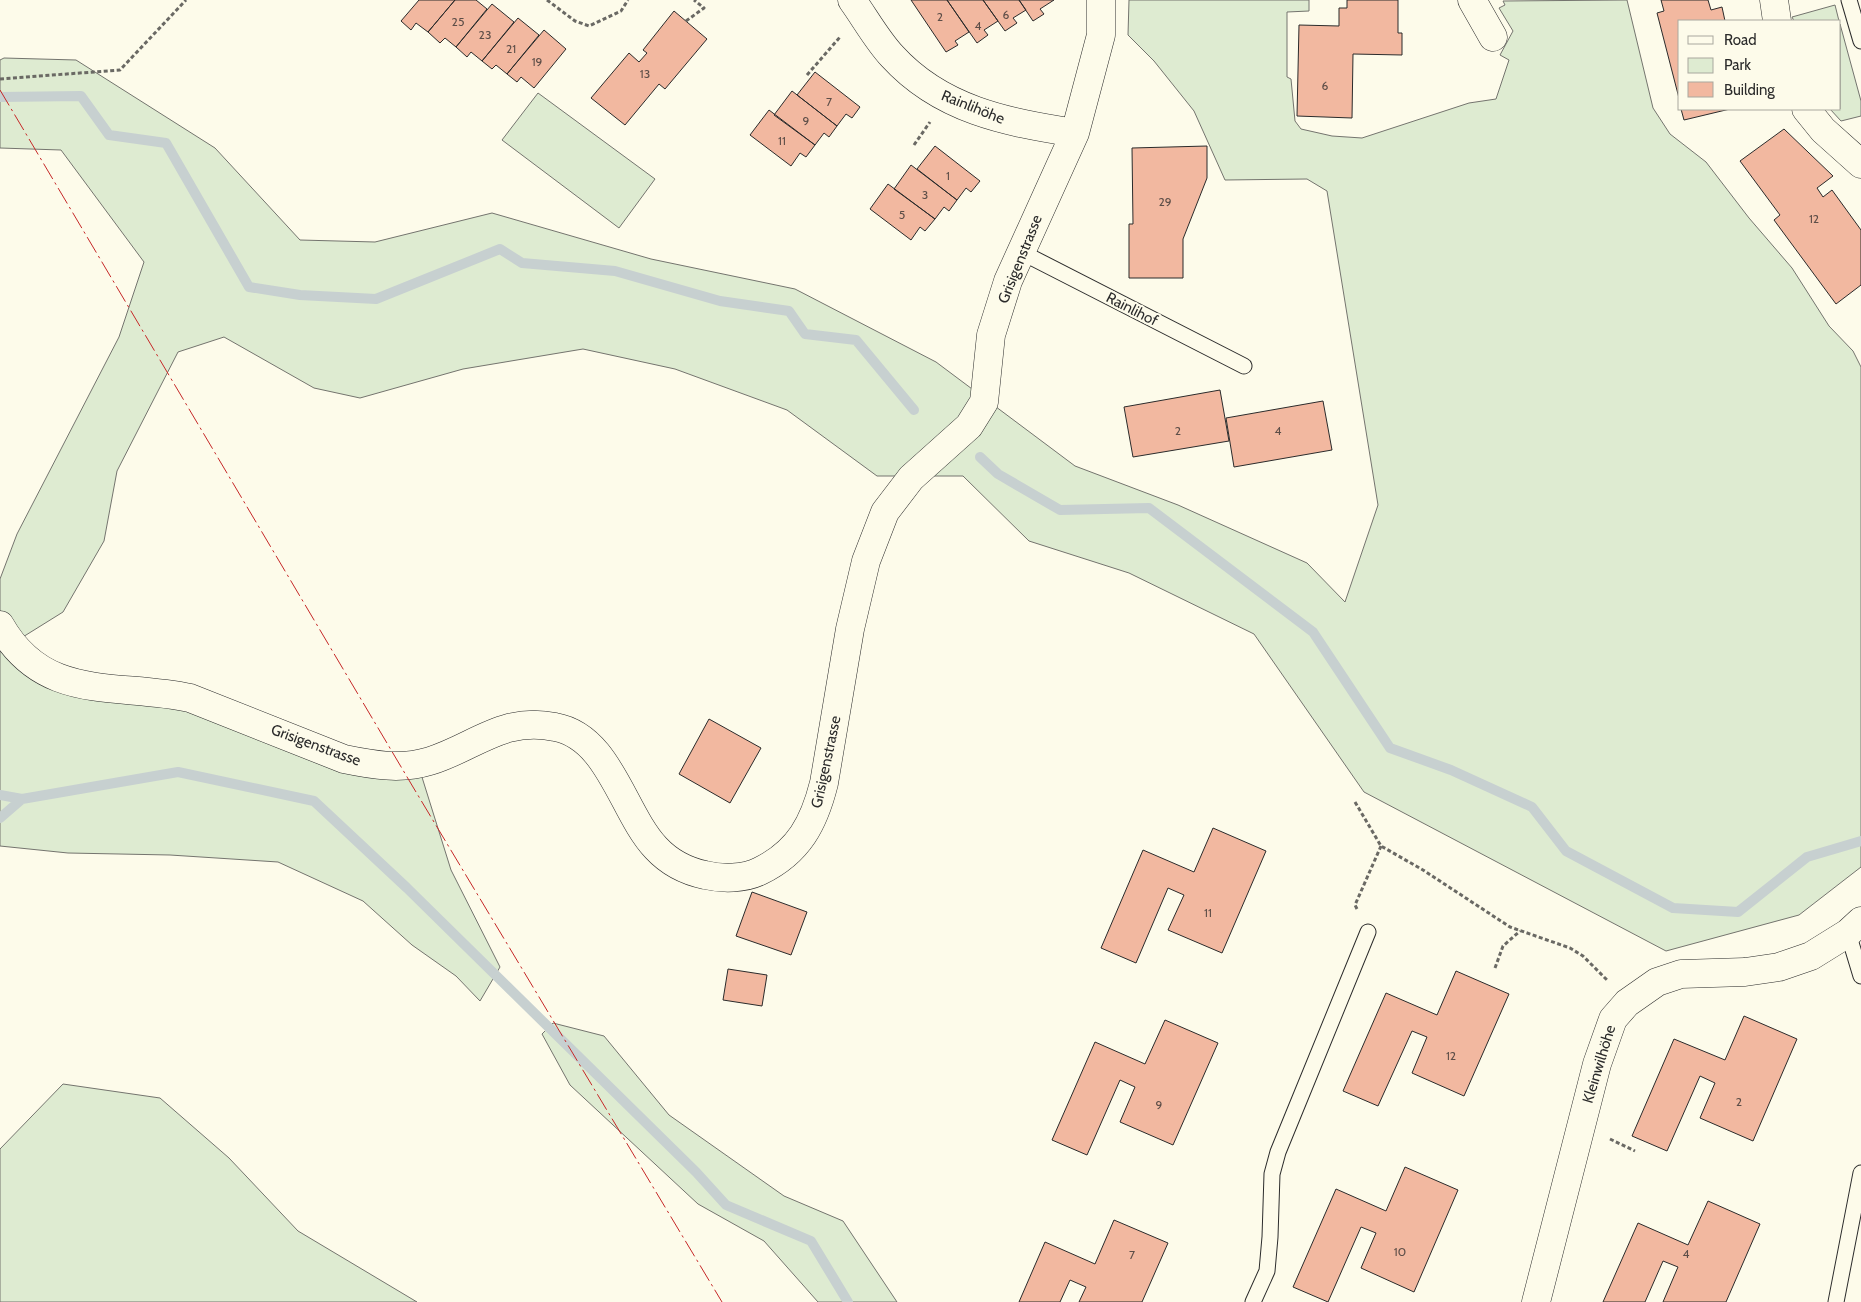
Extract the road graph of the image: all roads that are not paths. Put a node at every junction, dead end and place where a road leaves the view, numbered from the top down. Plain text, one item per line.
1 (852, 0) edge
2 (1101, 0) edge
3 (1472, 0) edge
4 (1774, 0) edge
5 (1850, 0) edge
6 (1777, 20) edge
7 (1493, 37) dead end
8 (1861, 41) edge
9 (1807, 110) edge
10 (1074, 133) junction
11 (1861, 164) edge
12 (1021, 252) junction
13 (1244, 366) dead end
14 (0, 625) edge
15 (1854, 927) edge
16 (1368, 932) dead end
17 (1861, 976) edge
18 (1861, 1173) edge
19 (1254, 1302) edge
20 (1536, 1302) edge
21 (1836, 1302) edge

1 - 10 street, Rainlihöhe
2 - 10 street, Grisigenstrasse
3 - 7 street
4 - 6 street
5 - 8 lane
9 - 11 street
10 - 12 street, Grisigenstrasse
12 - 13 lane, Rainlihof
12 - 14 street, Grisigenstrasse
15 - 17 lane, Kleinwilhöhe
15 - 20 street, Kleinwilhöhe
16 - 19 lane
18 - 21 lane

